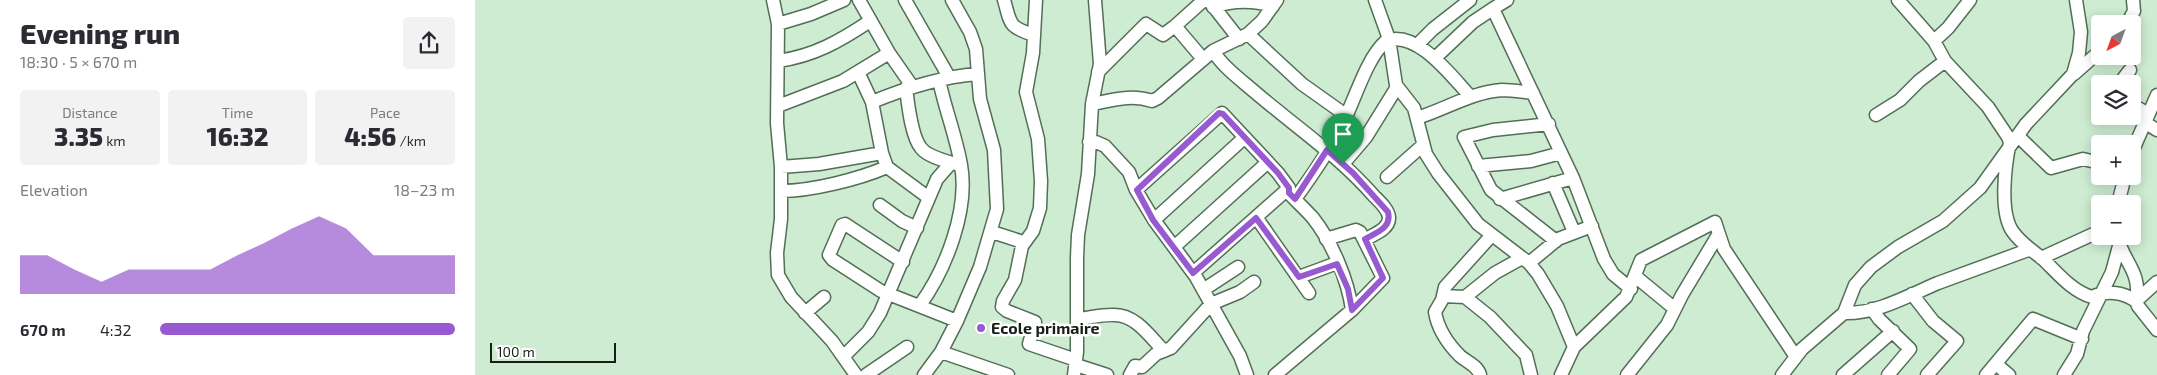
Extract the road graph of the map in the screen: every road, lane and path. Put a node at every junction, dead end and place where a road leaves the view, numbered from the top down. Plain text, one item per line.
1 (773, 0) edge
2 (844, 0) edge
3 (859, 0) edge
4 (905, 0) edge
5 (953, 0) edge
6 (1004, 0) edge
7 (1036, 0) edge
8 (1095, 0) edge
9 (1375, 0) edge
10 (1471, 0) edge
11 (1507, 0) edge
12 (1898, 0) edge
13 (1970, 0) edge
14 (2076, 0) edge
15 (2133, 0) edge
16 (1205, 2) edge
17 (1275, 3) edge
18 (1494, 8) junction
19 (2132, 15) edge
20 (870, 22) junction
21 (778, 24) junction
22 (1175, 26) junction
23 (1034, 35) junction
24 (1243, 36) junction
25 (1389, 40) junction
26 (1934, 41) junction
27 (1418, 44) junction
28 (889, 53) junction
29 (1208, 55) junction
30 (1435, 58) junction
31 (2091, 59) edge
32 (778, 61) junction
33 (1945, 61) junction
34 (2130, 70) dead end
35 (858, 72) junction
36 (1098, 72) junction
37 (977, 74) junction
38 (2073, 74) junction
39 (2126, 75) edge
40 (944, 78) junction
41 (909, 87) junction
42 (1397, 87) junction
43 (1533, 93) junction
44 (2157, 94) edge
45 (1470, 96) junction
46 (872, 102) junction
47 (1092, 104) junction
48 (778, 106) junction
49 (2141, 113) edge
50 (1877, 115) dead end
51 (1347, 116) junction
52 (1417, 118) junction
53 (2146, 118) junction
54 (1549, 124) junction
55 (2157, 130) edge
56 (2139, 135) edge
57 (2018, 136) junction
58 (1244, 138) junction
59 (1089, 142) junction
60 (1423, 145) junction
61 (1327, 150) junction
62 (2008, 152) junction
63 (882, 153) junction
64 (1561, 153) junction
65 (2091, 161) edge
66 (1268, 162) junction
67 (956, 164) junction
68 (1343, 164) junction
69 (1478, 166) junction
70 (781, 167) junction
71 (887, 167) junction
72 (1387, 177) dead end
73 (1573, 178) junction
74 (1553, 183) junction
75 (1137, 190) junction
76 (781, 191) junction
77 (1292, 193) junction
78 (929, 198) junction
79 (1500, 199) junction
80 (880, 205) dead end
81 (1256, 218) junction
82 (1153, 220) junction
83 (1592, 226) junction
84 (917, 228) junction
85 (992, 232) junction
86 (1574, 232) junction
87 (1718, 235) junction
88 (2091, 235) edge
89 (1491, 236) junction
90 (1326, 239) junction
91 (1365, 239) junction
92 (1556, 241) junction
93 (1023, 242) junction
94 (2117, 245) edge
95 (2120, 245) edge
96 (1174, 247) junction
97 (2028, 250) junction
98 (2041, 258) junction
99 (1525, 260) junction
100 (903, 262) junction
101 (1337, 264) junction
102 (1238, 267) dead end
103 (1193, 273) junction
104 (1299, 277) junction
105 (1254, 282) dead end
106 (1633, 282) junction
107 (2157, 282) edge
108 (1203, 290) junction
109 (2103, 292) junction
110 (1309, 293) dead end
111 (889, 294) junction
112 (1912, 294) junction
113 (1443, 296) junction
114 (824, 297) dead end
115 (1465, 297) junction
116 (2136, 301) junction
117 (1211, 304) junction
118 (920, 305) junction
119 (1675, 309) junction
120 (1872, 309) junction
121 (1352, 310) junction
122 (805, 313) junction
123 (1844, 313) junction
124 (1077, 319) junction
125 (957, 321) junction
126 (2157, 330) edge
127 (1893, 332) junction
128 (2082, 339) junction
129 (907, 347) dead end
130 (1574, 347) junction
131 (1164, 351) junction
132 (941, 352) junction
133 (844, 356) junction
134 (1996, 364) junction
135 (1075, 366) edge
136 (1791, 368) edge
137 (856, 375) edge
138 (866, 375) edge
139 (924, 375) edge
140 (1008, 375) edge
141 (1107, 375) edge
142 (1130, 375) edge
143 (1247, 375) edge
144 (1275, 375) edge
145 (1480, 375) edge
146 (1531, 375) edge
147 (1560, 375) edge
148 (1627, 375) edge
149 (1843, 375) edge
150 (1888, 375) edge
151 (1927, 375) edge
152 (1986, 375) edge
153 (2009, 375) edge
154 (2064, 375) edge

1 - 21 street
2 - 21 street
3 - 20 street
4 - 40 street
5 - 37 street
6 - 23 street
7 - 23 street
8 - 36 street
9 - 25 street
10 - 27 street
11 - 18 street
12 - 26 street
13 - 26 street
14 - 38 street
15 - 19 street
16 - 17 street
16 - 22 street
16 - 24 street
17 - 24 street
18 - 30 street
18 - 43 street
20 - 28 street
20 - 32 street
21 - 32 street
22 - 29 street
22 - 36 street
23 - 93 street
24 - 29 street
24 - 51 street
25 - 27 street
25 - 42 street
25 - 51 street
26 - 33 street
27 - 30 street
28 - 35 street
28 - 41 street
29 - 47 street
29 - 61 street
30 - 45 street
31 - 38 street
32 - 48 street
33 - 50 street
33 - 62 street
34 - 39 street
35 - 46 street
35 - 48 street
36 - 47 street
37 - 40 street
37 - 85 street
38 - 57 street
40 - 41 street
40 - 67 street
41 - 46 street
41 - 67 street
42 - 52 street
42 - 68 street
43 - 45 street
43 - 54 street
44 - 53 street
45 - 52 street
46 - 63 street
47 - 59 street
48 - 70 street
49 - 53 street
51 - 61 street
52 - 60 street
53 - 55 street
53 - 56 street
54 - 64 street
54 - 69 street
57 - 62 street
57 - 65 street
58 - 66 street
58 - 75 street
58 - 82 street
59 - 75 street
59 - 124 street
60 - 72 street
60 - 89 street
61 - 68 street
61 - 77 street
62 - 97 street
62 - 123 street
63 - 70 street
63 - 71 street
64 - 69 street
64 - 73 street
66 - 77 street
66 - 96 street
67 - 78 street
67 - 118 street
68 - 91 street
69 - 79 street
70 - 76 street
71 - 76 street
71 - 78 street
73 - 74 street
73 - 83 street
74 - 79 street
74 - 86 street
75 - 82 street
76 - 122 street
77 - 81 street
77 - 90 street
78 - 84 street
79 - 92 street
80 - 84 street
81 - 103 street
81 - 104 street
82 - 96 street
83 - 86 street
83 - 106 street
84 - 100 street
85 - 93 street
85 - 125 street
86 - 92 street
87 - 106 street
87 - 119 street
87 - 136 street
88 - 98 street
89 - 99 street
89 - 113 street
90 - 91 street
90 - 101 street
91 - 121 street
92 - 99 street
93 - 135 street
94 - 109 street
95 - 116 street
96 - 103 street
97 - 98 street
97 - 112 street
98 - 109 street
99 - 115 street
99 - 130 street
100 - 111 street
100 - 111 street
101 - 104 street
101 - 121 street
102 - 108 street
103 - 108 street
104 - 110 street
105 - 117 street
106 - 119 street
106 - 130 street
107 - 116 street
108 - 117 street
109 - 116 street
109 - 128 street
111 - 118 street
111 - 133 street
112 - 120 street
112 - 151 street
113 - 115 street
113 - 145 street
114 - 122 street
115 - 146 street
116 - 126 street
117 - 131 street
117 - 143 street
118 - 125 street
119 - 148 street
120 - 123 street
120 - 127 street
121 - 144 street
122 - 133 street
123 - 136 street
124 - 131 street
124 - 135 street
125 - 132 street
127 - 149 street
127 - 150 street
128 - 134 street
128 - 154 street
129 - 138 street
130 - 147 street
131 - 142 street
132 - 139 street
132 - 140 street
133 - 137 street
134 - 152 street
134 - 153 street
135 - 141 street

